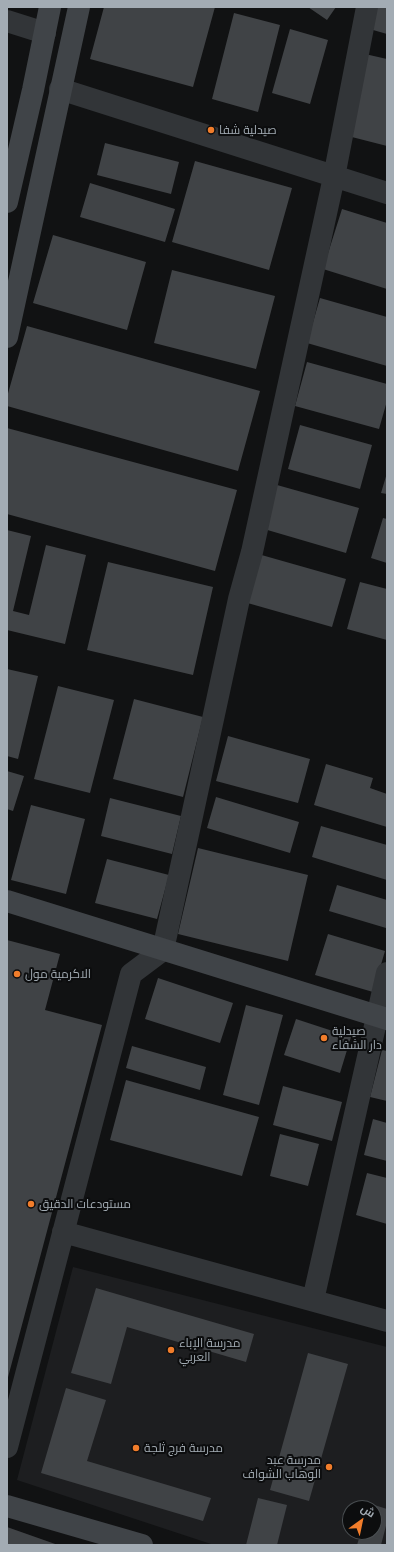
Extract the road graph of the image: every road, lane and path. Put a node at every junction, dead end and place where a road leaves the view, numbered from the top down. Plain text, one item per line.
1 (50, 7) edge
2 (79, 7) edge
3 (367, 7) edge
4 (7, 22) edge
5 (45, 33) junction
6 (60, 89) junction
7 (334, 177) junction
8 (387, 193) edge
9 (7, 202) edge
10 (7, 337) edge
11 (7, 902) edge
12 (162, 950) junction
13 (387, 973) edge
14 (382, 1017) edge
15 (63, 1232) junction
16 (312, 1300) junction
17 (387, 1321) edge
18 (7, 1447) edge
19 (7, 1506) edge
20 (142, 1545) edge

1 - 5 street
2 - 6 street
3 - 7 street
4 - 5 street
5 - 9 street
6 - 7 street
6 - 10 street
7 - 8 street
7 - 12 street
11 - 12 street
12 - 14 street
12 - 15 street
13 - 14 street
14 - 16 street
15 - 16 street
15 - 18 street
16 - 17 street
19 - 20 street

